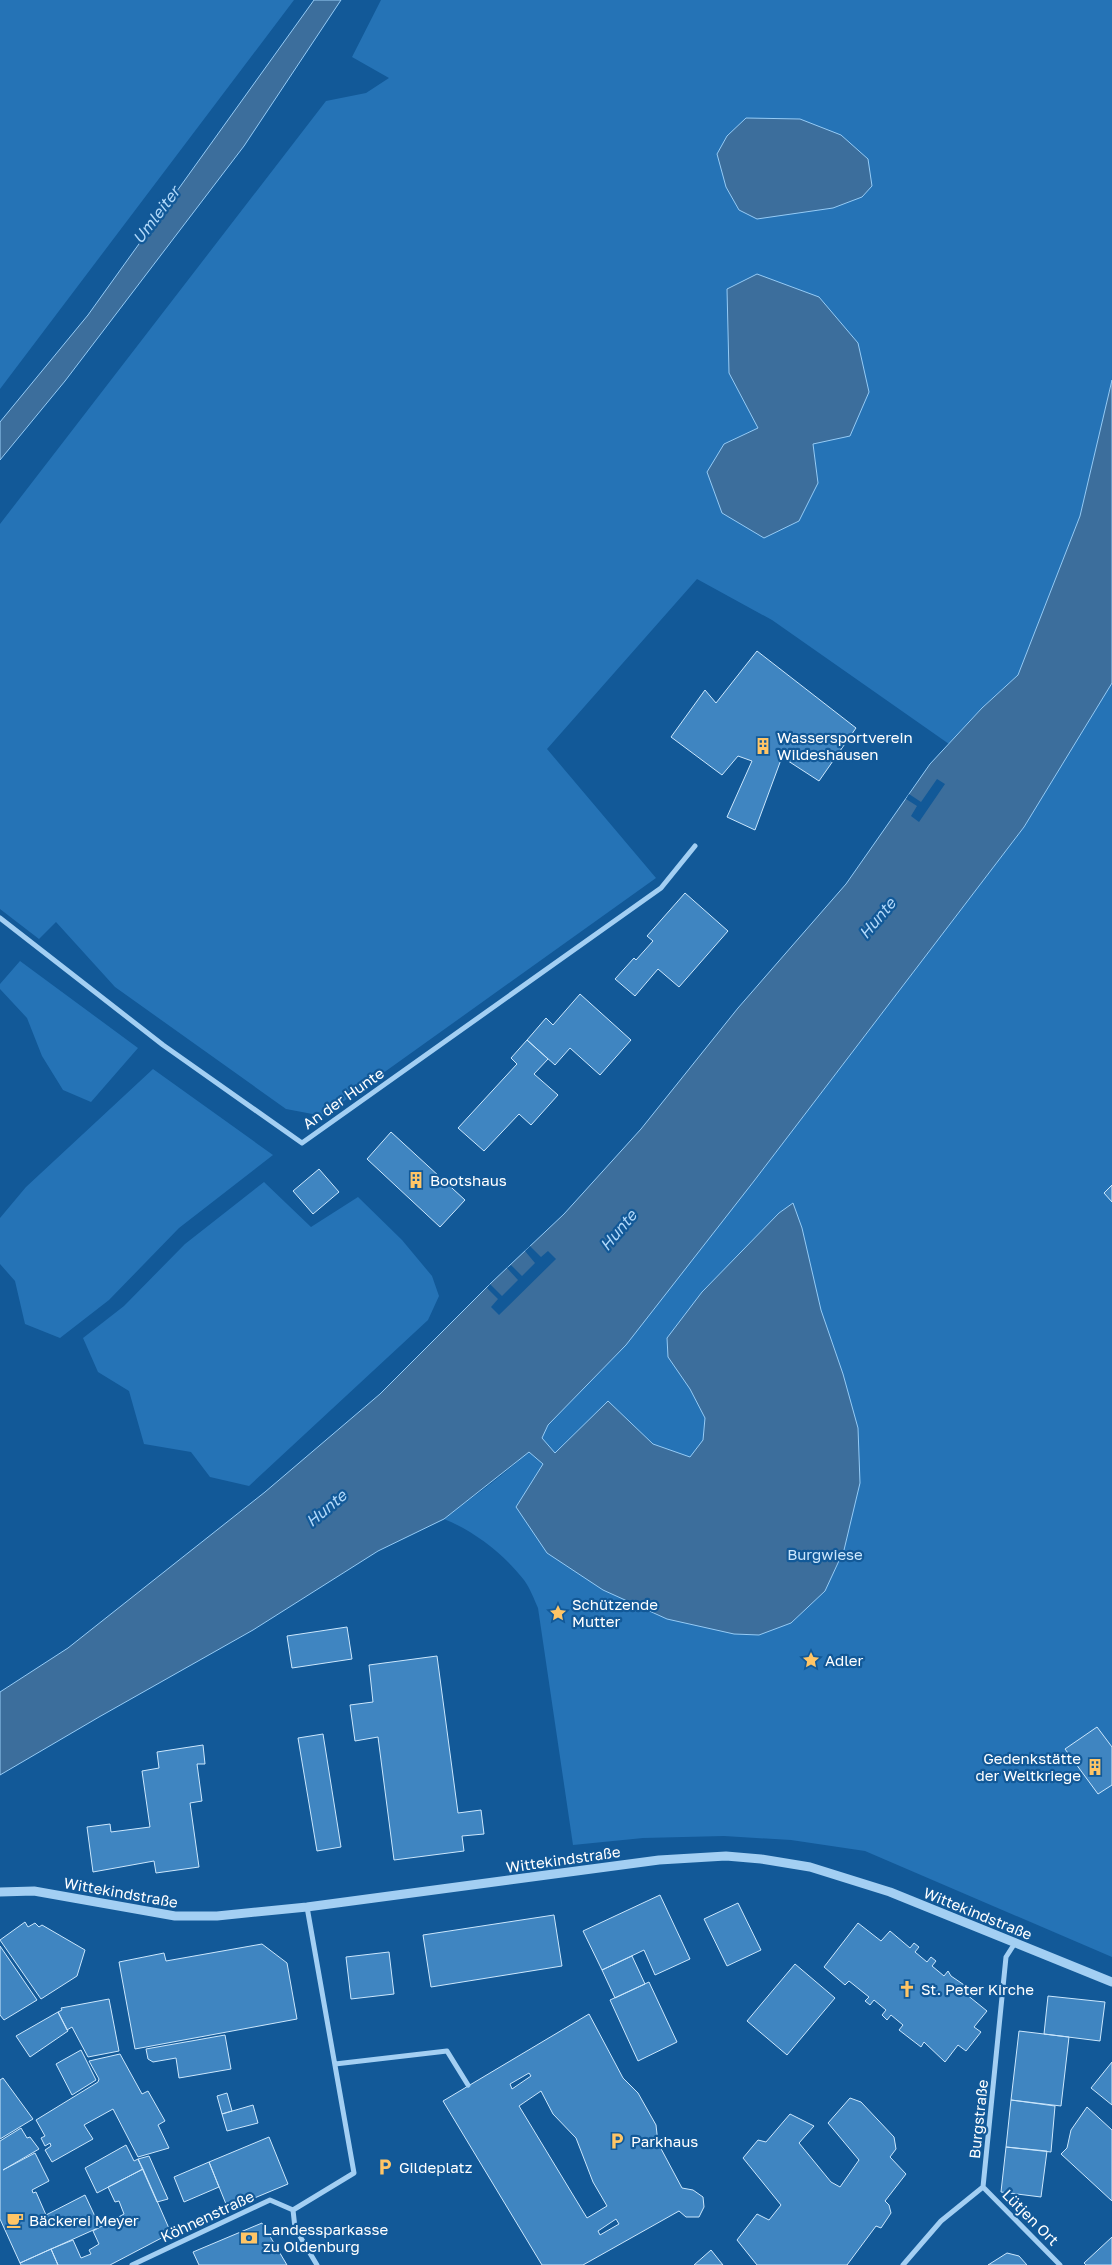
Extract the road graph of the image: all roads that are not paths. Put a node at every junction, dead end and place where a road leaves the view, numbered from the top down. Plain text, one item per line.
1 (695, 846) dead end
2 (0, 918) edge
3 (0, 1892) edge
4 (308, 1907) junction
5 (1014, 1943) junction
6 (1112, 1982) edge
7 (335, 2064) junction
8 (468, 2085) dead end
9 (983, 2187) junction
10 (292, 2210) junction
11 (132, 2265) edge
12 (317, 2265) edge
13 (903, 2265) edge
14 (1060, 2265) edge

1 - 2 street, An der Hunte
3 - 4 street, Wittekindstraße
4 - 5 street, Wittekindstraße
4 - 7 street
5 - 6 street, Wittekindstraße
5 - 9 street, Burgstraße
7 - 8 street
7 - 10 street
9 - 13 street
9 - 14 street, Lütjen Ort
10 - 11 street, Köhnenstraße
10 - 12 street

